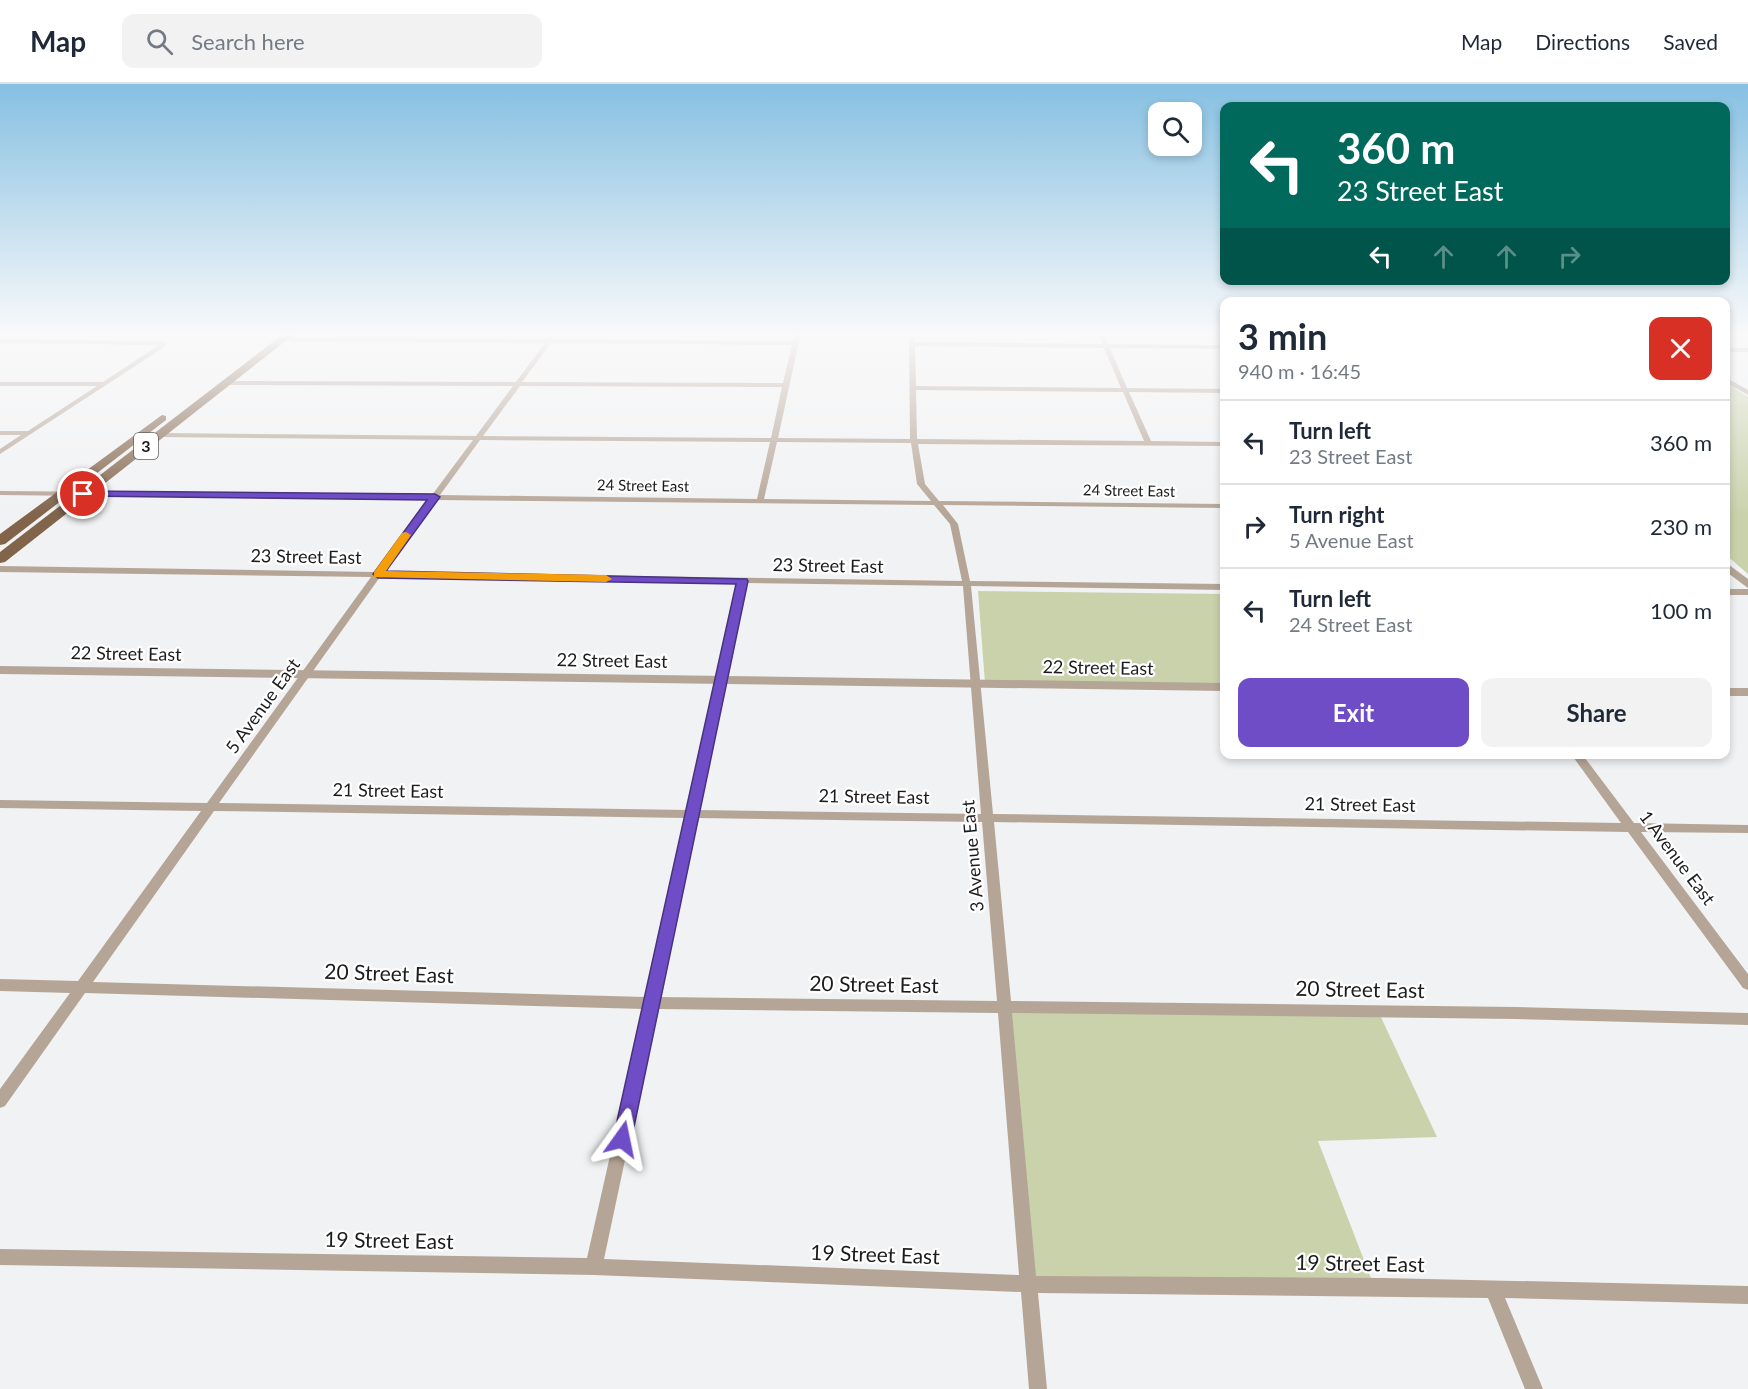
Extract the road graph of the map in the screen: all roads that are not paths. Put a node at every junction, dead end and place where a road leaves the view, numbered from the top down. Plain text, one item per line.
1 (90, 393) edge
2 (202, 393) edge
3 (213, 393) edge
4 (511, 393) edge
5 (783, 393) edge
6 (912, 393) edge
7 (1126, 393) edge
8 (0, 433) edge
9 (29, 433) junction
10 (160, 435) junction
11 (479, 437) junction
12 (773, 440) junction
13 (914, 442) junction
14 (1148, 443) junction
15 (1220, 444) edge
16 (0, 452) edge
17 (0, 493) edge
18 (62, 494) junction
19 (83, 494) junction
20 (435, 497) junction
21 (760, 501) junction
22 (936, 502) junction
23 (1220, 506) edge
24 (0, 542) edge
25 (0, 560) edge
26 (0, 569) edge
27 (1730, 569) edge
28 (378, 574) junction
29 (743, 581) junction
30 (967, 585) junction
31 (1748, 585) edge
32 (1220, 587) edge
33 (1730, 592) edge
34 (1748, 592) edge
35 (0, 670) edge
36 (306, 675) junction
37 (722, 680) junction
38 (975, 685) junction
39 (1220, 687) edge
40 (1730, 692) edge
41 (1748, 692) edge
42 (1580, 759) edge
43 (0, 804) edge
44 (210, 807) junction
45 (693, 814) junction
46 (987, 817) junction
47 (1632, 828) junction
48 (1748, 829) edge
49 (1748, 984) edge
50 (0, 985) edge
51 (81, 986) junction
52 (650, 1003) junction
53 (1003, 1008) junction
54 (1748, 1019) edge
55 (0, 1101) edge
56 (0, 1257) edge
57 (594, 1267) junction
58 (1028, 1284) junction
59 (1493, 1290) junction
60 (1748, 1294) edge
61 (1038, 1389) edge
62 (1534, 1389) edge

1 - 9 street
2 - 18 main road, 3
3 - 10 main road, 3
4 - 11 street, 5 Avenue East
5 - 12 street
6 - 13 street, 3 Avenue East
7 - 14 street
8 - 9 street
9 - 16 street
10 - 11 street
10 - 19 main road, 3
11 - 12 street
11 - 20 street, 5 Avenue East
12 - 13 street
12 - 21 street
13 - 14 street
13 - 22 street, 3 Avenue East
14 - 15 street
17 - 18 street, 24 Street East
18 - 19 street, 24 Street East
18 - 24 main road, 3
19 - 20 street, 24 Street East
19 - 25 main road, 3
20 - 21 street, 24 Street East
20 - 28 street, 5 Avenue East
21 - 22 street, 24 Street East
22 - 23 street, 24 Street East
22 - 30 street, 3 Avenue East
26 - 28 street, 23 Street East
27 - 31 street
28 - 29 street, 23 Street East
28 - 36 street, 5 Avenue East
29 - 30 street, 23 Street East
29 - 37 street
30 - 32 street, 23 Street East
30 - 38 street, 3 Avenue East
33 - 34 street
35 - 36 street, 22 Street East
36 - 37 street, 22 Street East
36 - 44 street, 5 Avenue East
37 - 38 street, 22 Street East
37 - 45 street
38 - 39 street, 22 Street East
38 - 46 street, 3 Avenue East
40 - 41 street
42 - 47 street, 1 Avenue East
43 - 44 street, 21 Street East
44 - 45 street, 21 Street East
44 - 51 street, 5 Avenue East
45 - 46 street, 21 Street East
45 - 52 street
46 - 47 street, 21 Street East
46 - 53 street, 3 Avenue East
47 - 48 street, 21 Street East
47 - 49 street, 1 Avenue East
50 - 51 street, 20 Street East
51 - 52 street, 20 Street East
51 - 55 street, 5 Avenue East
52 - 53 street, 20 Street East
52 - 57 street
53 - 54 street, 20 Street East
53 - 58 street, 3 Avenue East
56 - 57 street, 19 Street East
57 - 58 street, 19 Street East
58 - 59 street, 19 Street East
58 - 61 street, 3 Avenue East
59 - 60 street, 19 Street East
59 - 62 street

